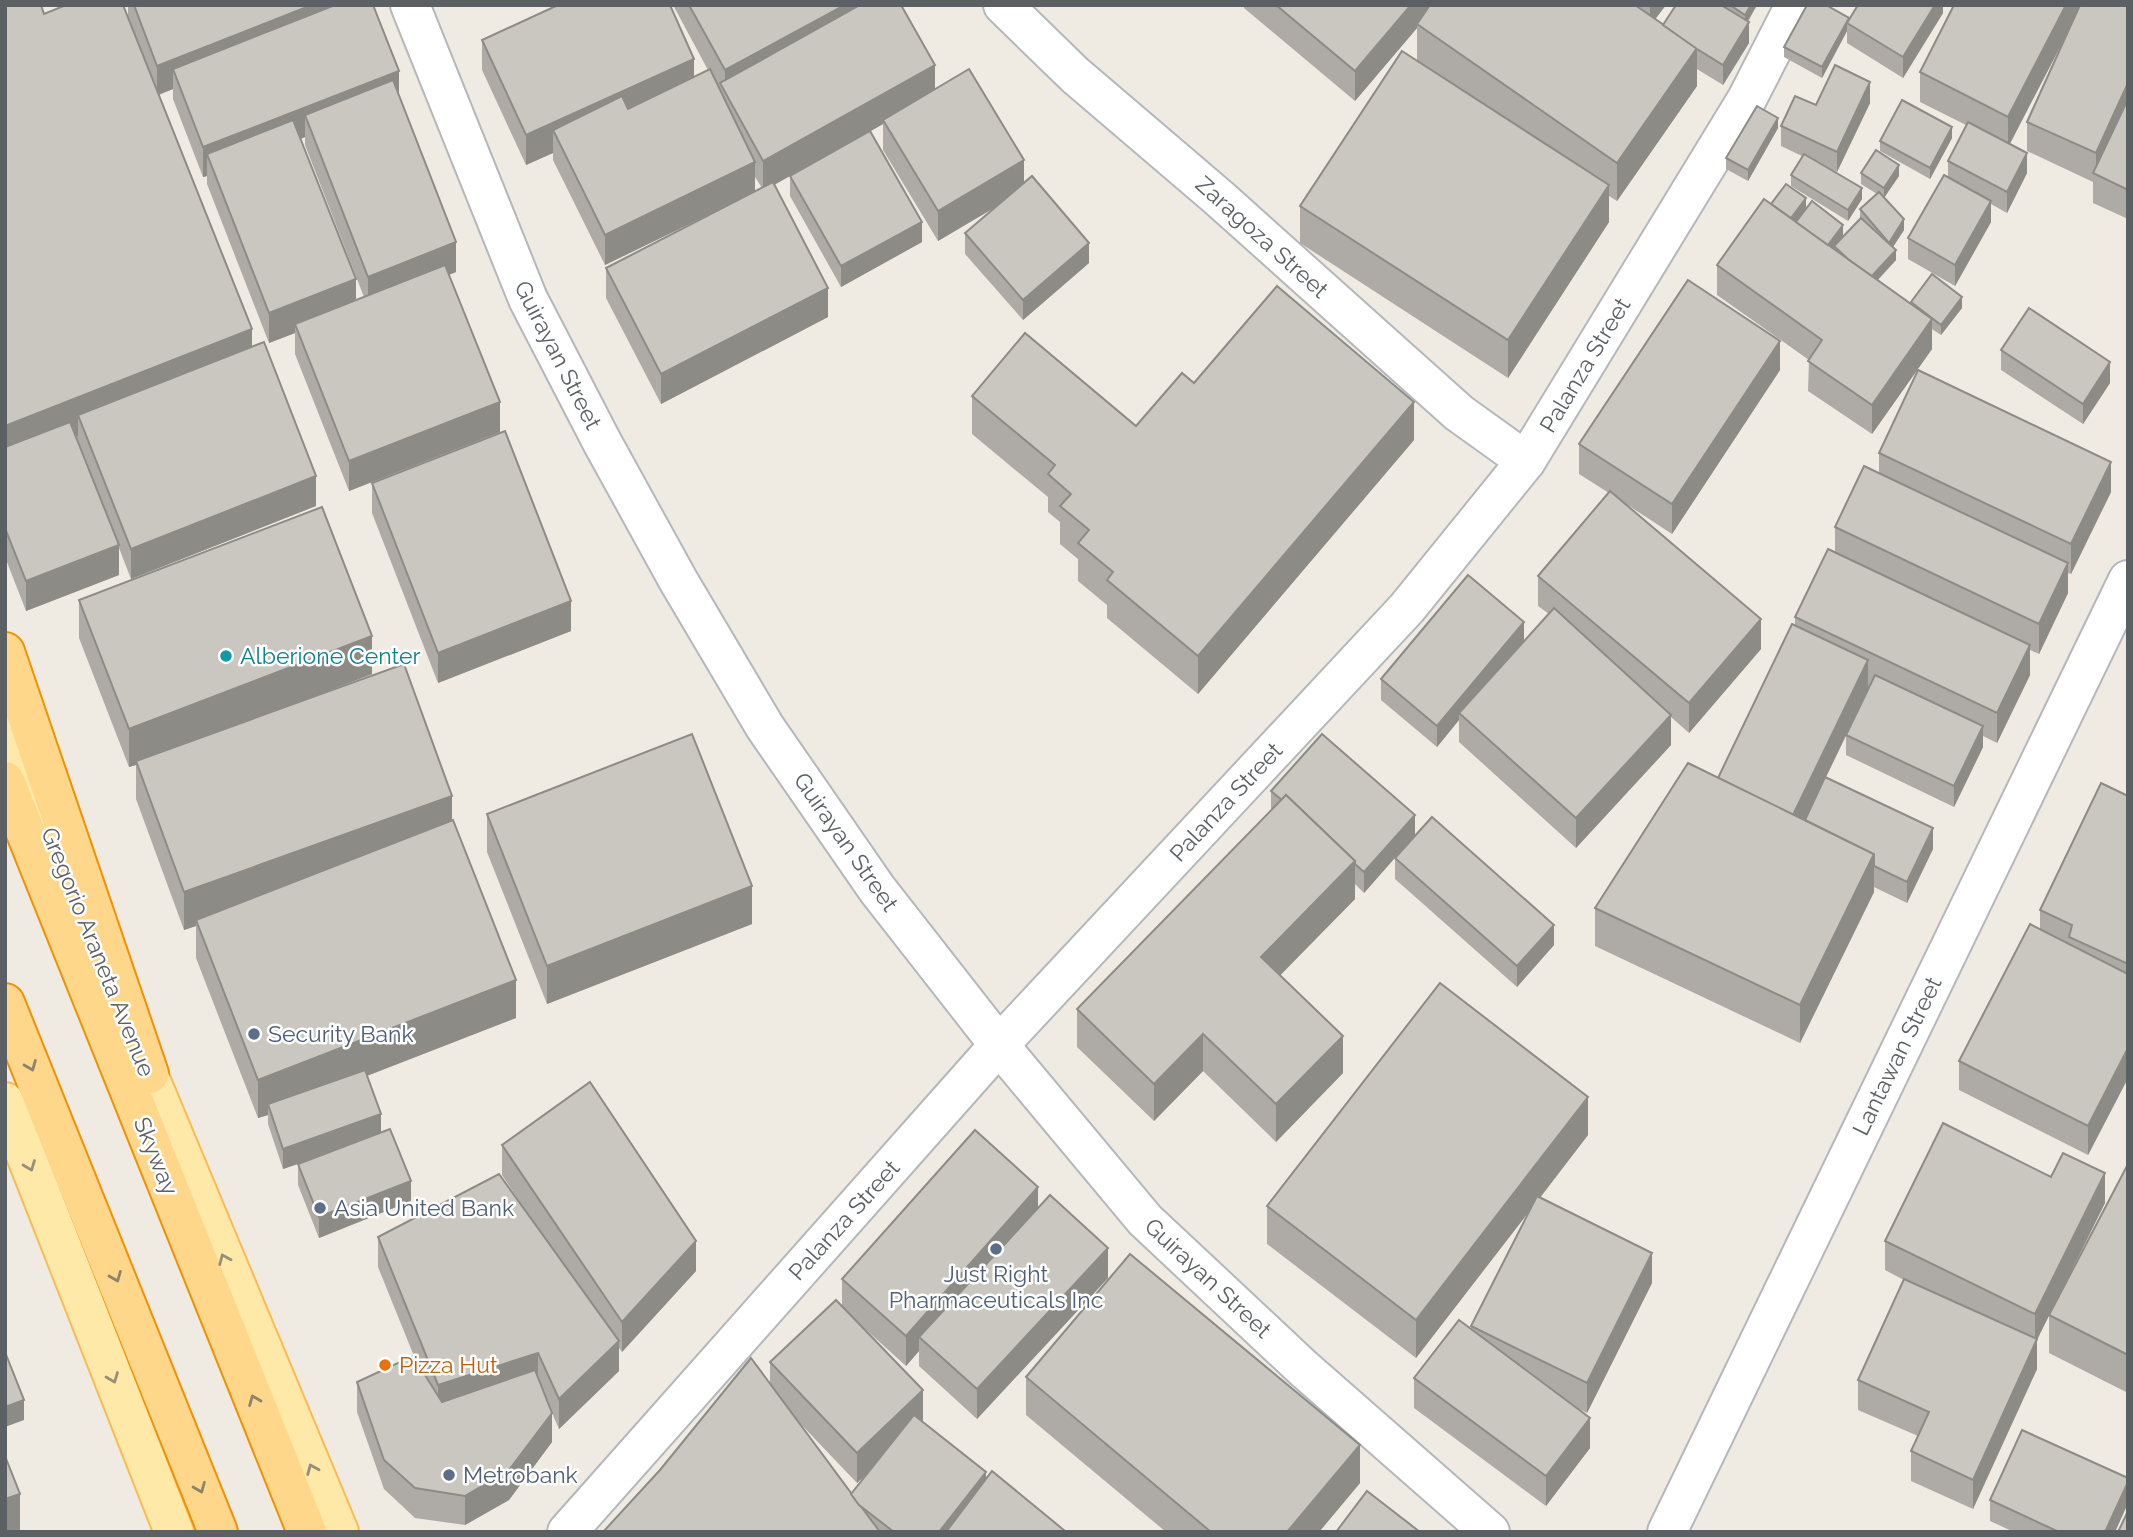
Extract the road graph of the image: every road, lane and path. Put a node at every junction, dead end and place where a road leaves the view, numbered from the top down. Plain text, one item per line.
1 (410, 5) edge
2 (1003, 5) edge
3 (1796, 5) edge
4 (1526, 461) junction
5 (2128, 580) edge
6 (5, 652) edge
7 (5, 721) edge
8 (5, 780) edge
9 (5, 1003) edge
10 (999, 1045) junction
11 (5, 1102) edge
12 (159, 1103) junction
13 (174, 1532) edge
14 (218, 1532) edge
15 (307, 1532) edge
16 (339, 1532) edge
17 (567, 1532) edge
18 (1490, 1532) edge
19 (1667, 1532) edge

1 - 10 street, Guirayan Street
2 - 4 street, Zaragoza Street
3 - 4 street, Palanza Street
4 - 10 street, Palanza Street
5 - 19 street, Lantawan Street
6 - 12 highway
7 - 12 main road, Gregorio Araneta Avenue
15 -> 8 highway, Skyway
9 -> 14 highway
10 - 17 street, Palanza Street
10 - 18 street, Guirayan Street
11 -> 13 main road
16 -> 12 main road, Gregorio Araneta Avenue

